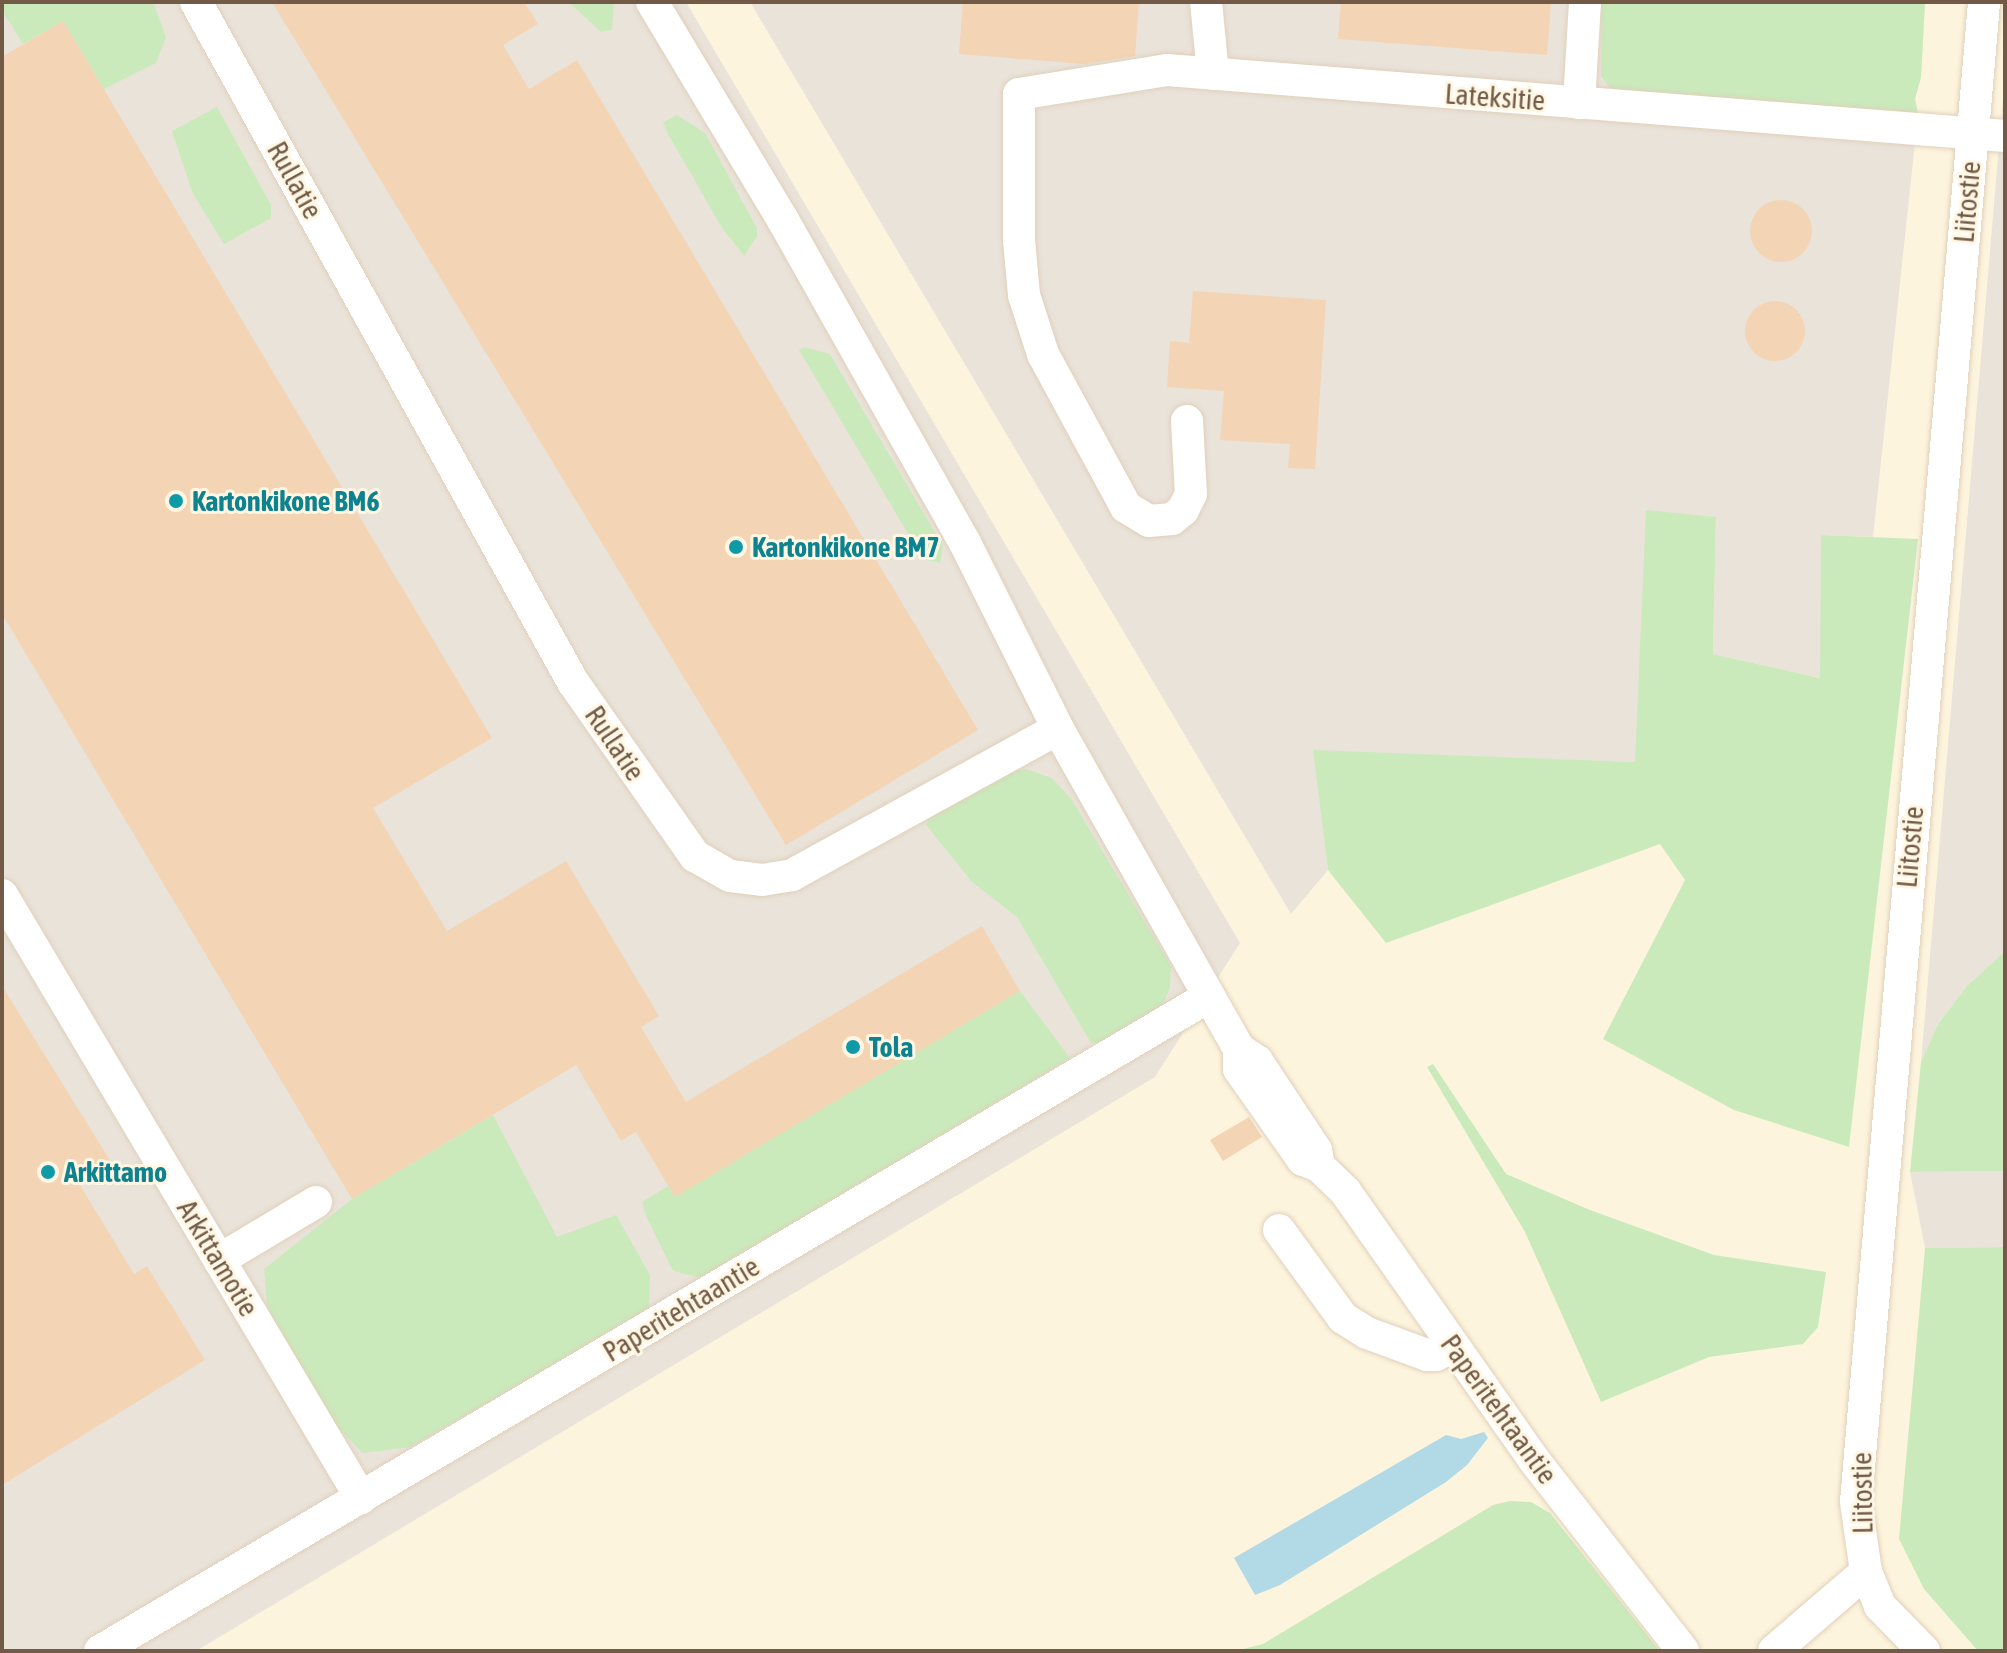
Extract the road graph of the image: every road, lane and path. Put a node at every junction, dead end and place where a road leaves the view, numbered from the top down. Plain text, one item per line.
1 (196, 2) edge
2 (652, 2) edge
3 (1206, 2) edge
4 (1585, 2) edge
5 (1984, 2) edge
6 (1213, 74) junction
7 (1579, 103) junction
8 (1973, 134) junction
9 (2005, 136) edge
10 (1187, 421) dead end
11 (1058, 729) junction
12 (2, 895) edge
13 (1208, 997) junction
14 (316, 1202) dead end
15 (1279, 1230) dead end
16 (219, 1260) junction
17 (1452, 1347) junction
18 (361, 1498) junction
19 (1866, 1572) junction
20 (100, 1651) edge
21 (1683, 1651) edge
22 (1774, 1651) edge
23 (1924, 1651) edge

1 - 11 street, Rullatie
2 - 11 street
3 - 6 street
4 - 7 street
5 - 8 street, Liitostie
6 - 7 street, Lateksitie
6 - 10 street, Lateksitie
7 - 8 street, Lateksitie
8 - 9 street, Lateksitie
8 - 19 street, Liitostie
11 - 13 street
12 - 16 street, Arkittamotie
13 - 17 street, Paperitehtaantie
13 - 18 street, Paperitehtaantie
14 - 16 street
15 - 17 street
16 - 18 street, Arkittamotie
17 - 21 street, Paperitehtaantie
18 - 20 street, Paperitehtaantie
19 - 22 street, Liitostie
19 - 23 street

